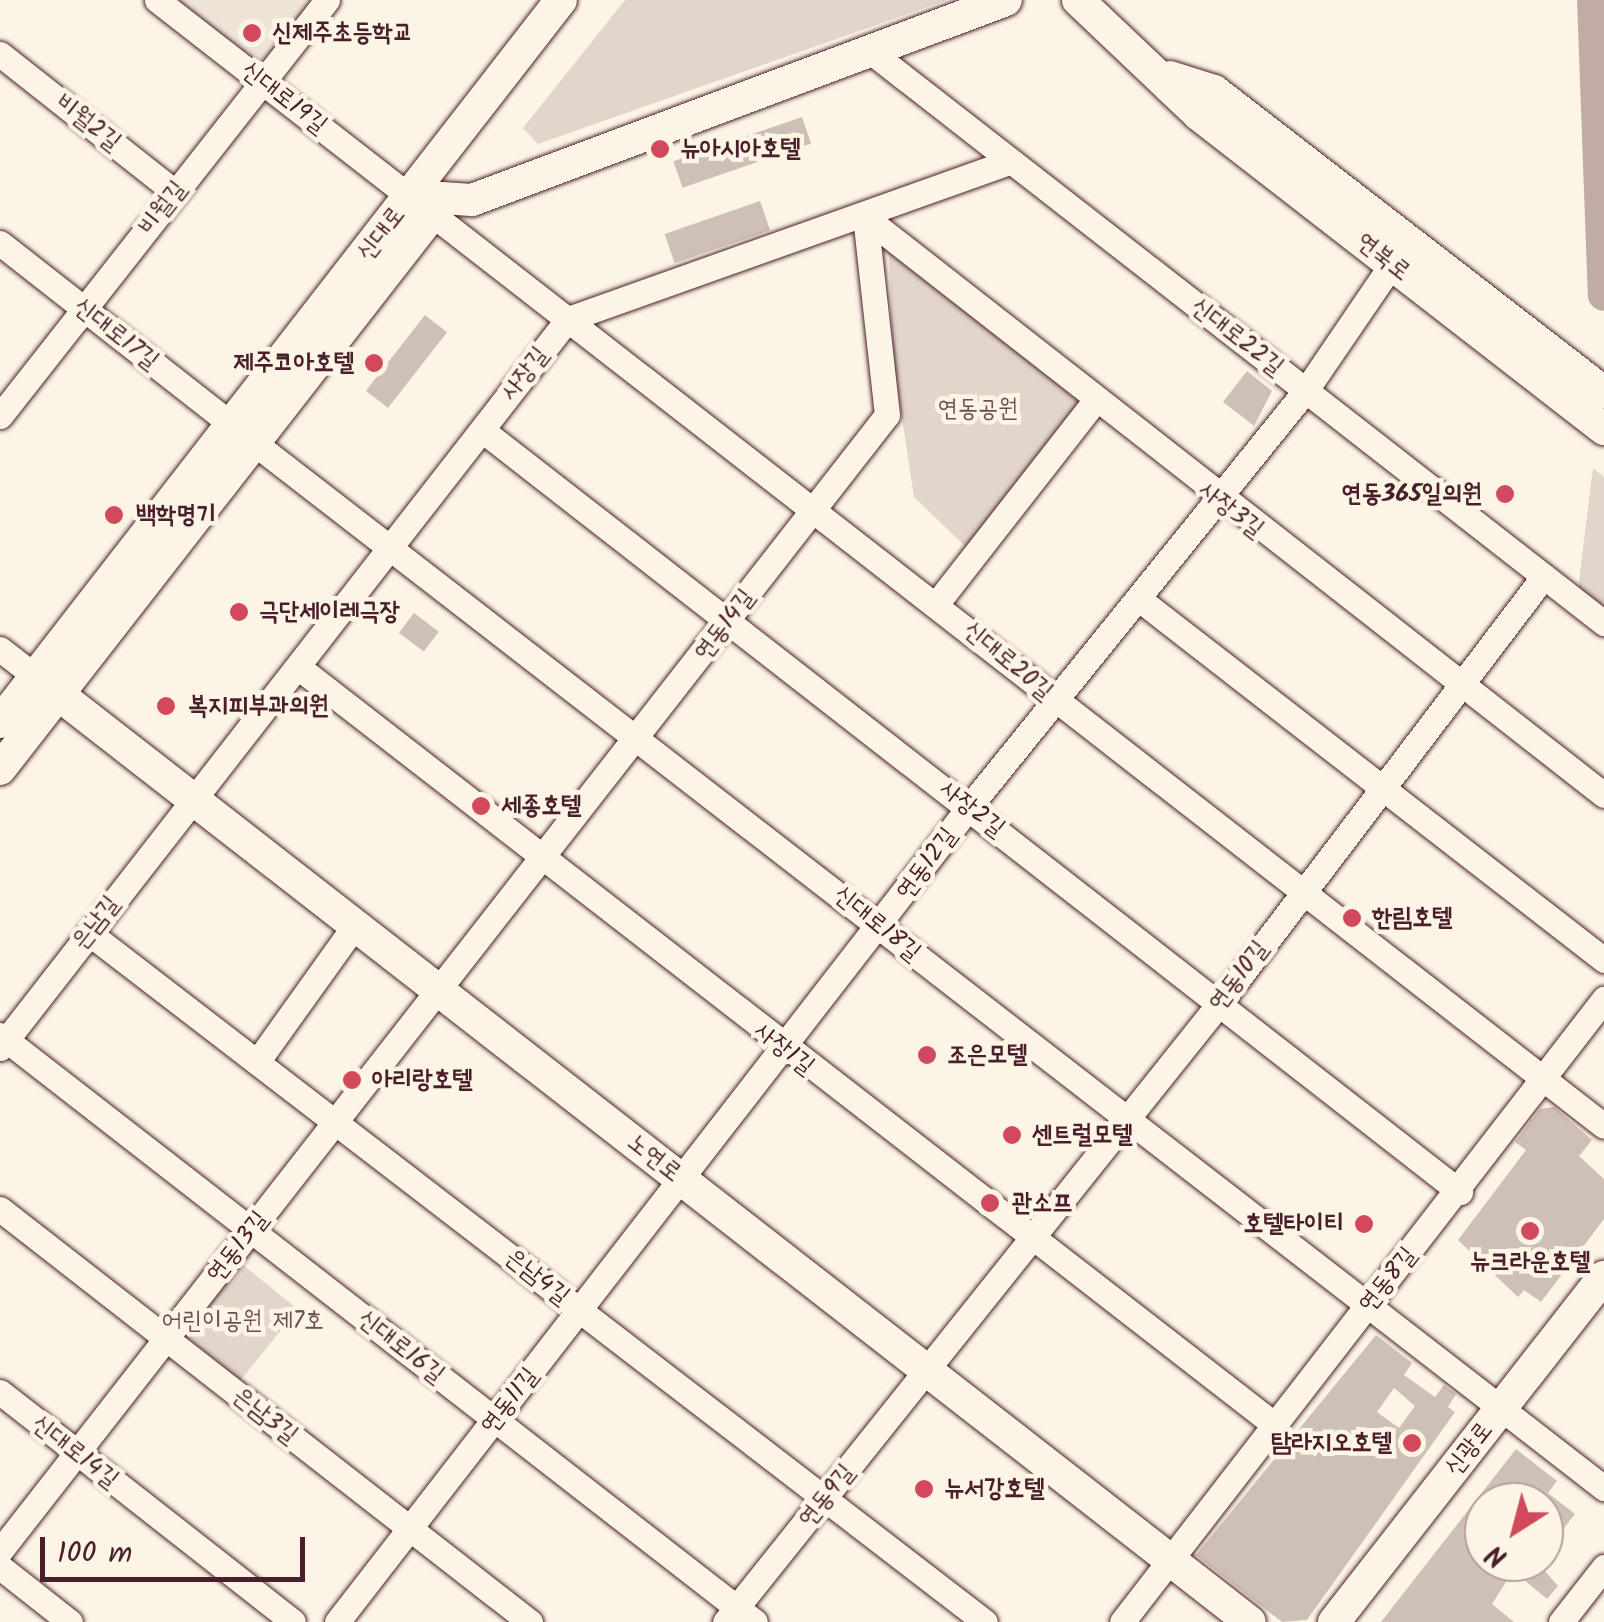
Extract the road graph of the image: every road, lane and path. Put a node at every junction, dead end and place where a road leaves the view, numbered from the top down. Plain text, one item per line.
1 (158, 0) edge
2 (327, 0) edge
3 (561, 0) edge
4 (1006, 0) edge
5 (1078, 0) edge
6 (870, 50) junction
7 (0, 54) edge
8 (1170, 78) junction
9 (263, 80) junction
10 (1011, 160) junction
11 (175, 192) junction
12 (422, 204) junction
13 (865, 217) junction
14 (0, 244) edge
15 (1392, 264) junction
16 (84, 309) junction
17 (568, 319) junction
18 (1306, 390) junction
19 (1602, 390) edge
20 (1093, 403) junction
21 (0, 416) edge
22 (1604, 429) edge
23 (482, 430) junction
24 (242, 433) junction
25 (1217, 500) junction
26 (814, 509) junction
27 (387, 546) junction
28 (1544, 576) junction
29 (1139, 599) junction
30 (937, 602) junction
31 (730, 619) junction
32 (1604, 623) edge
33 (0, 649) edge
34 (298, 666) junction
35 (47, 686) junction
36 (1461, 688) junction
37 (1057, 702) junction
38 (0, 722) edge
39 (640, 737) junction
40 (0, 768) edge
41 (1382, 788) junction
42 (1604, 795) edge
43 (192, 799) junction
44 (969, 807) junction
45 (544, 859) junction
46 (1300, 892) junction
47 (355, 925) junction
48 (880, 926) junction
49 (89, 932) junction
50 (1604, 960) edge
51 (438, 990) junction
52 (1222, 1000) junction
53 (1604, 1000) edge
54 (2, 1041) edge
55 (784, 1049) junction
56 (258, 1062) junction
57 (1546, 1082) junction
58 (335, 1122) junction
59 (1124, 1122) junction
60 (1604, 1126) edge
61 (684, 1181) junction
62 (1460, 1192) junction
63 (0, 1209) edge
64 (251, 1230) junction
65 (1028, 1238) junction
66 (1604, 1276) edge
67 (1365, 1306) junction
68 (581, 1311) junction
69 (166, 1338) junction
70 (928, 1371) junction
71 (0, 1392) edge
72 (1500, 1409) junction
73 (496, 1420) junction
74 (1276, 1426) junction
75 (77, 1453) junction
76 (1604, 1488) edge
77 (824, 1499) junction
78 (410, 1529) junction
79 (0, 1551) edge
80 (1171, 1560) junction
81 (1604, 1566) edge
82 (0, 1567) edge
83 (739, 1617) edge
84 (70, 1622) edge
85 (292, 1622) edge
86 (337, 1622) edge
87 (530, 1622) edge
88 (985, 1622) edge
89 (1122, 1622) edge
90 (1250, 1622) edge
91 (1334, 1622) edge
92 (1561, 1622) edge

1 - 9 street, 신대로19길
2 - 9 street, 비월길
3 - 12 main road
4 - 6 main road, 신대로
5 - 8 main road, 연북로
6 - 10 street, 신대로22길
6 - 12 main road, 신대로
7 - 11 street, 비월2길
8 - 15 main road, 연북로
8 - 19 main road, 연북로
9 - 11 street, 비월길
9 - 12 street, 신대로19길
10 - 13 street
10 - 18 street, 신대로22길
11 - 16 street, 비월길
12 - 17 street, 신대로20길
12 - 24 main road, 신대로
13 - 17 street
13 - 20 street, 사장3길
13 - 26 street, 연동14길
14 - 16 street, 신대로17길
15 - 18 street, 연동12길
15 - 22 main road, 연북로
16 - 21 street, 비월길
16 - 24 street, 신대로17길
17 - 23 street, 사장길
17 - 26 street, 신대로20길
18 - 25 street, 연동12길
18 - 28 street, 신대로22길
20 - 25 street, 사장3길
20 - 30 street
23 - 27 street, 사장길
23 - 31 street, 사장2길
24 - 27 street, 신대로18길
24 - 35 main road, 신대로
25 - 29 street, 연동12길
25 - 36 street, 사장3길
26 - 30 street, 신대로20길
26 - 31 street, 연동14길
27 - 34 street, 사장길
27 - 39 street, 신대로18길
28 - 32 street, 신대로22길
28 - 36 street, 연동10길
29 - 37 street, 연동12길
29 - 41 street
30 - 37 street, 신대로20길
31 - 39 street, 연동14길
31 - 44 street, 사장2길
33 - 35 street
34 - 43 street, 사장길
34 - 45 street, 사장1길
35 - 38 main road, 신대로
35 - 40 main road, 신대로
35 - 43 main road, 노연로
36 - 41 street, 연동10길
36 - 42 street, 사장3길
37 - 44 street, 연동12길
37 - 46 street, 신대로20길
39 - 45 street, 연동14길
39 - 48 street, 신대로18길
41 - 46 street, 연동10길
41 - 50 street
43 - 47 main road, 노연로
43 - 49 street, 은남길
44 - 48 street, 연동12길
44 - 52 street, 사장2길
45 - 51 street, 연동14길
45 - 55 street, 사장1길
46 - 52 street, 연동10길
46 - 57 street, 신대로20길
47 - 51 main road, 노연로
47 - 56 street
48 - 55 street, 연동12길
48 - 59 street, 신대로18길
49 - 54 street, 은남길
49 - 56 street, 은남4길
51 - 58 street, 연동13길
51 - 61 main road, 노연로
52 - 59 street, 연동10길
52 - 62 street, 사장2길
53 - 57 street, 연동8길
54 - 64 street, 신대로16길
55 - 61 street, 연동12길
55 - 65 street, 사장1길
56 - 58 street, 은남4길
57 - 60 street, 신대로20길
57 - 62 street, 연동8길
58 - 64 street, 연동13길
58 - 68 street, 은남4길
59 - 65 street, 연동10길
59 - 67 street, 신대로18길
61 - 68 street, 연동11길
61 - 70 main road, 노연로
62 - 67 street, 연동8길
63 - 69 street, 은남3길
64 - 69 street, 연동13길
64 - 73 street, 신대로16길
65 - 70 street, 연동10길
65 - 74 street, 사장1길
66 - 72 main road, 신광로
67 - 72 street, 신대로18길
67 - 74 street, 연동8길
68 - 73 street, 연동11길
68 - 77 street, 은남4길
69 - 75 street, 연동13길
69 - 78 street, 은남3길
70 - 77 street, 연동9길
70 - 80 main road, 노연로
71 - 75 street, 신대로14길
72 - 76 street, 신대로18길
72 - 91 main road, 신광로
73 - 78 street, 연동11길
73 - 83 street, 신대로16길
74 - 80 street, 연동8길
75 - 79 street, 연동13길
75 - 85 street, 신대로14길
77 - 83 street, 연동9길
77 - 88 street, 은남4길
78 - 86 street, 연동11길
78 - 87 street, 은남3길
80 - 89 street, 연동8길
80 - 90 main road, 노연로
81 - 92 street
82 - 84 street

